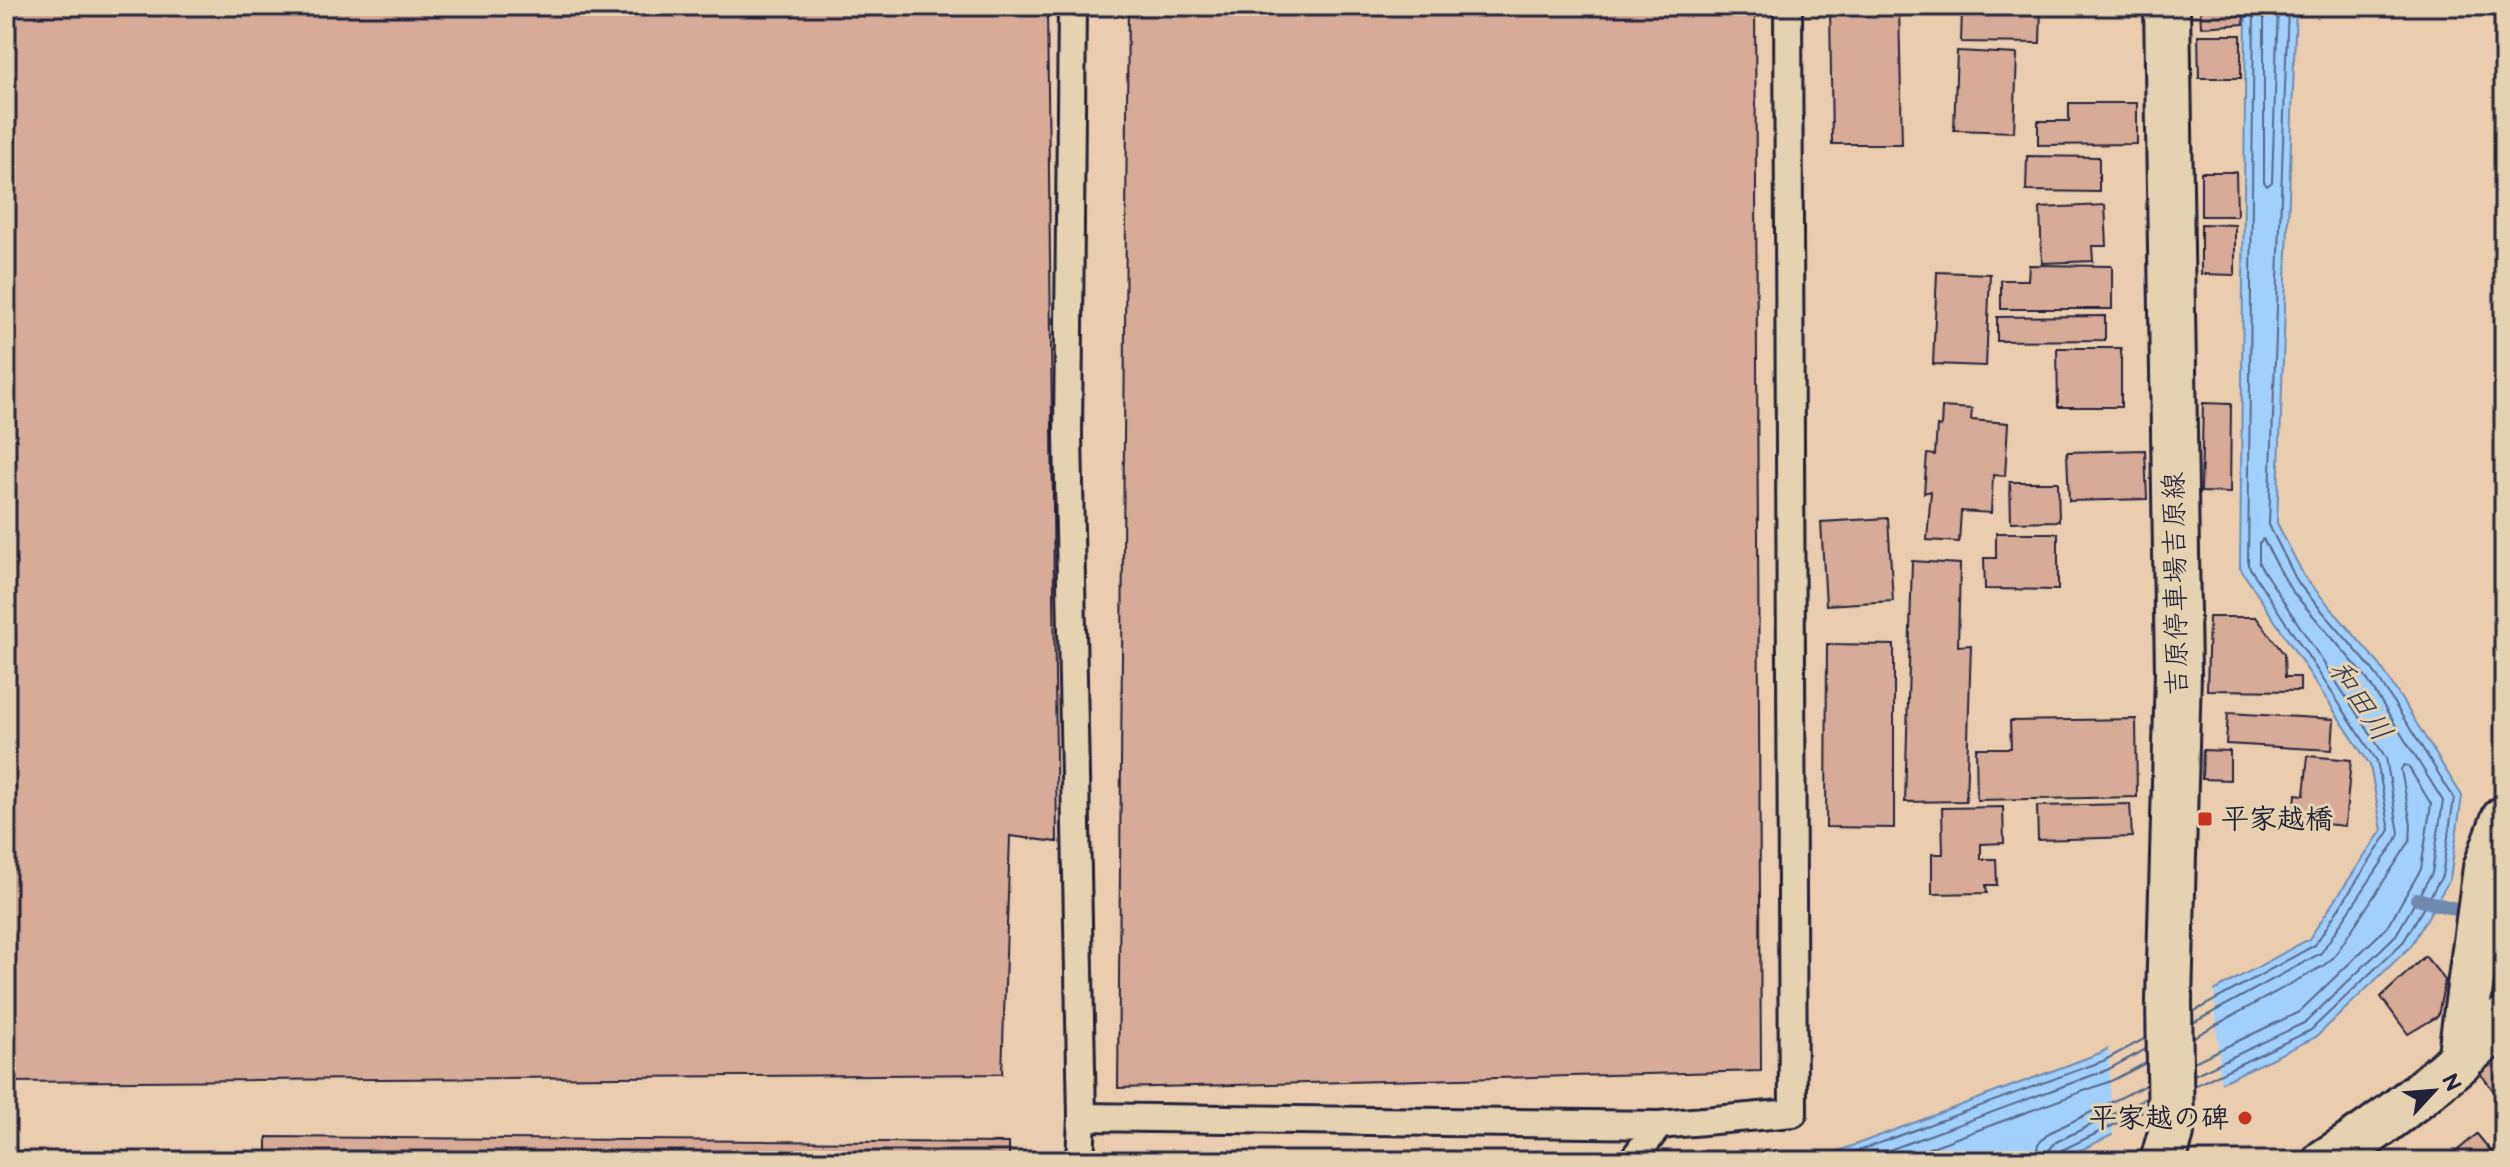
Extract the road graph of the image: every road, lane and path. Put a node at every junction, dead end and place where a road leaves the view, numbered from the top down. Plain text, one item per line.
1 (1072, 6) edge
2 (1788, 6) edge
3 (2167, 6) edge
4 (2504, 819) edge
5 (2504, 1020) edge
6 (2460, 1061) junction
7 (1082, 1117) junction
8 (1659, 1125) junction
9 (2167, 1147) edge
10 (2342, 1156) edge
11 (1080, 1161) edge
12 (1632, 1161) edge

1 - 7 lane
2 - 8 lane
3 - 9 main road, 吉原停車場吉原線
4 - 6 main road
5 - 6 main road
6 - 10 main road
7 - 8 lane
7 - 11 lane
8 - 12 lane

